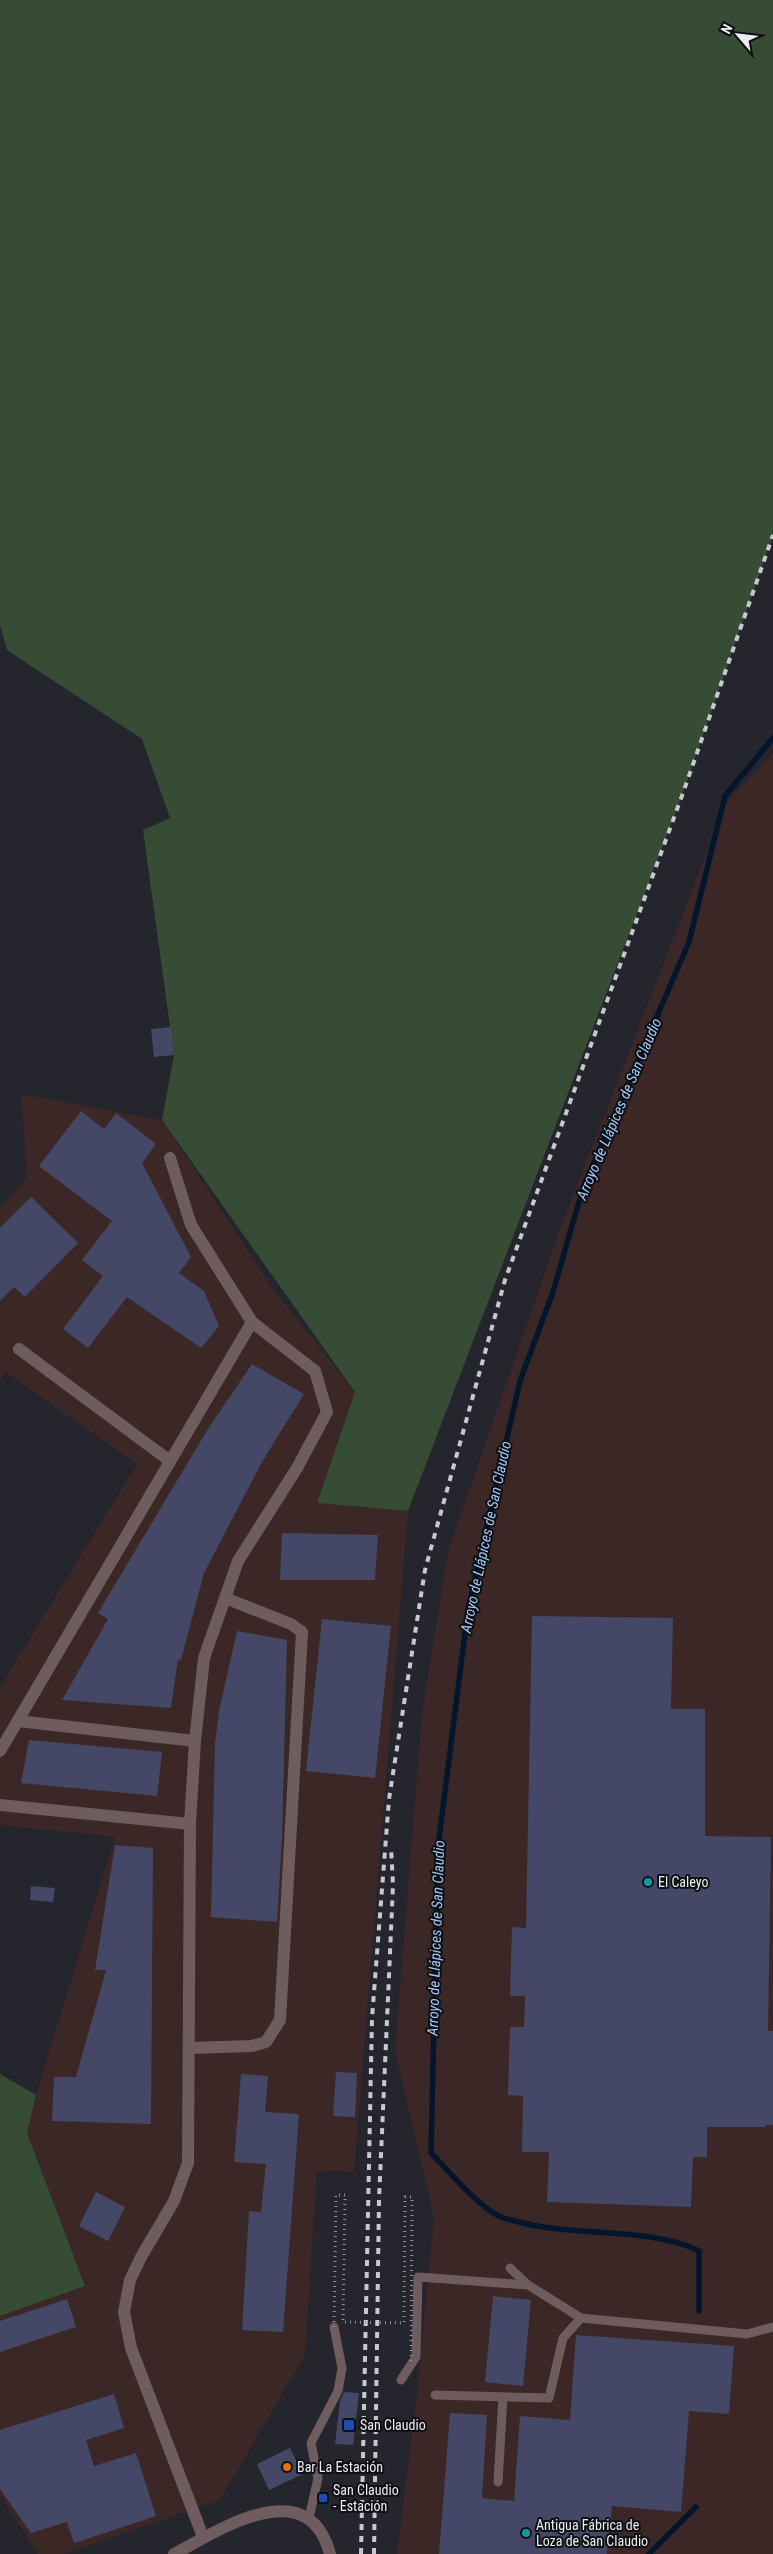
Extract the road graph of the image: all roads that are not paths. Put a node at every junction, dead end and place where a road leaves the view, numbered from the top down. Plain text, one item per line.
1 (170, 1158) dead end
2 (252, 1322) junction
3 (19, 1349) dead end
4 (170, 1460) junction
5 (225, 1598) junction
6 (18, 1721) junction
7 (195, 1741) junction
8 (0, 1751) edge
9 (0, 1805) edge
10 (190, 1824) junction
11 (189, 2048) junction
12 (510, 2268) dead end
13 (528, 2285) junction
14 (581, 2318) junction
15 (334, 2326) road end
16 (773, 2327) edge
17 (401, 2380) dead end
18 (435, 2395) dead end
19 (503, 2397) junction
20 (498, 2482) dead end
21 (309, 2518) junction
22 (203, 2537) junction
23 (174, 2554) edge
24 (330, 2554) edge

1 - 2 street
2 - 4 street
2 - 5 street
3 - 4 street
4 - 6 street
5 - 7 street
5 - 11 street
6 - 7 street
6 - 8 street
7 - 10 street
9 - 10 street
10 - 11 street
11 - 22 street
12 - 13 lane
13 - 14 lane
13 - 17 lane
14 - 16 lane
14 - 19 lane
15 - 21 lane
18 - 19 lane
19 - 20 lane
21 - 22 street
21 - 24 street
22 - 23 street

